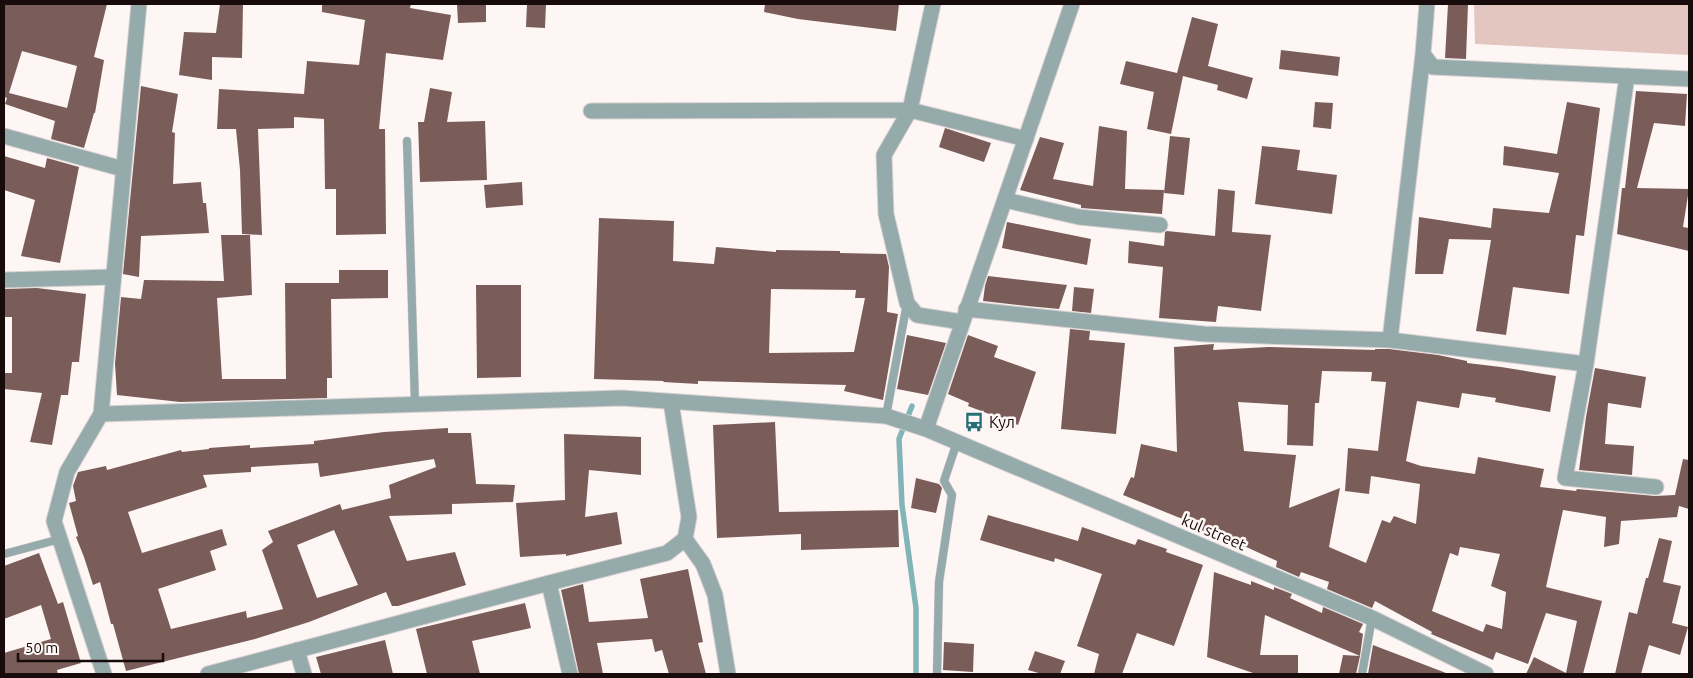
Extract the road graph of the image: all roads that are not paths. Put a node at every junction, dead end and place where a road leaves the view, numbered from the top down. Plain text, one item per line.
1 (139, 4) edge
2 (934, 4) edge
3 (1072, 4) edge
4 (1427, 4) edge
5 (1423, 54) junction
6 (1627, 76) junction
7 (1689, 79) edge
8 (910, 110) junction
9 (591, 111) dead end
10 (4, 136) edge
11 (1026, 139) junction
12 (408, 141) dead end
13 (123, 169) junction
14 (1005, 200) junction
15 (1160, 225) dead end
16 (113, 277) junction
17 (4, 280) edge
18 (907, 303) junction
19 (964, 316) junction
20 (1390, 340) junction
21 (1586, 364) junction
22 (671, 402) junction
23 (415, 404) junction
24 (101, 414) junction
25 (886, 416) junction
26 (926, 429) junction
27 (957, 442) junction
28 (1656, 487) dead end
29 (685, 538) junction
30 (60, 539) junction
31 (4, 554) edge
32 (549, 583) junction
33 (1372, 618) junction
34 (297, 650) junction
35 (104, 674) edge
36 (208, 674) edge
37 (304, 674) edge
38 (570, 674) edge
39 (728, 674) edge
40 (937, 674) edge
41 (1362, 674) edge
42 (1486, 674) edge

1 - 13 street
2 - 8 street
3 - 11 street
4 - 5 street
5 - 6 street
5 - 20 street
6 - 7 street
6 - 21 street
8 - 9 street
8 - 11 street
8 - 18 street
10 - 13 street
11 - 14 street
12 - 23 lane
13 - 16 street
14 - 15 street
14 - 19 street
16 - 17 street
16 - 24 street
18 - 19 street
18 - 25 lane
19 - 20 street
19 - 26 street
20 - 21 street
21 - 28 street
22 - 23 street, kul street
22 - 25 street, kul street
22 - 29 street
23 - 24 street, kul street
24 - 30 street
25 - 26 street, kul street
26 - 27 street, kul street
27 - 33 street, kul street
27 - 40 lane
29 - 32 street
29 - 39 street
30 - 31 lane
30 - 35 street
32 - 34 street
32 - 38 street
33 - 41 lane
33 - 42 street, kul street
34 - 36 street
34 - 37 street

